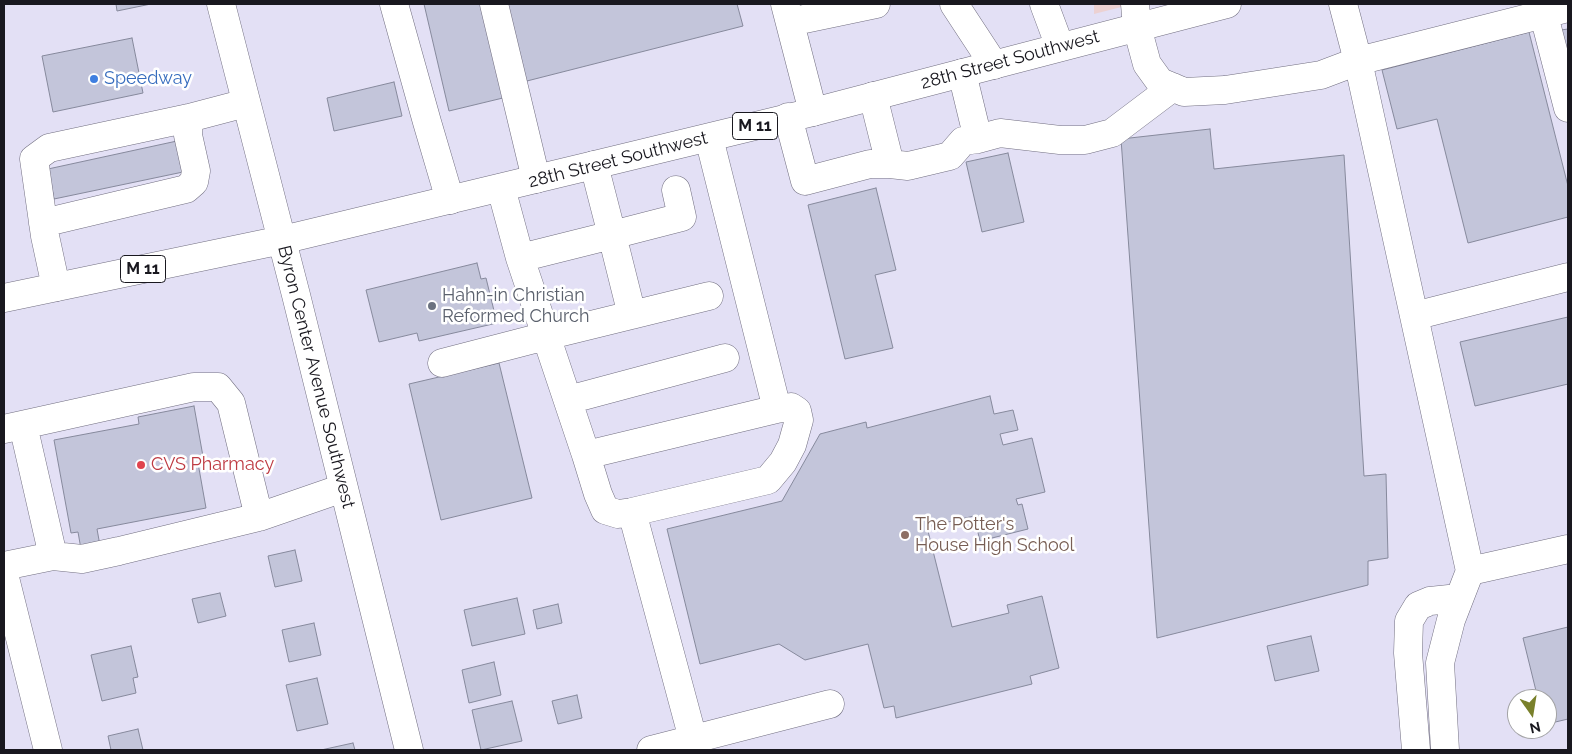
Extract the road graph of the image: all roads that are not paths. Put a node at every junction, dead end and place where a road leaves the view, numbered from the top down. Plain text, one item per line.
1 (221, 4) edge
2 (394, 4) edge
3 (494, 4) edge
4 (876, 4) edge
5 (954, 4) edge
6 (1044, 4) edge
7 (1227, 4) edge
8 (1343, 4) edge
9 (1551, 8) edge
10 (787, 13) edge
11 (1136, 15) edge
12 (1060, 47) junction
13 (1358, 61) junction
14 (994, 65) junction
15 (962, 73) junction
16 (1173, 87) junction
17 (873, 96) junction
18 (246, 103) junction
19 (1568, 108) edge
20 (801, 114) junction
21 (189, 118) junction
22 (709, 138) junction
23 (978, 139) junction
24 (890, 164) junction
25 (594, 165) junction
26 (536, 179) junction
27 (501, 188) junction
28 (676, 190) dead end
29 (450, 200) junction
30 (43, 223) junction
31 (612, 235) junction
32 (282, 240) junction
33 (520, 258) junction
34 (1568, 277) edge
35 (56, 287) junction
36 (709, 296) dead end
37 (4, 298) edge
38 (632, 315) junction
39 (1414, 316) junction
40 (546, 336) junction
41 (725, 358) dead end
42 (442, 363) dead end
43 (568, 400) junction
44 (777, 409) junction
45 (13, 427) edge
46 (586, 455) junction
47 (343, 488) junction
48 (632, 512) junction
49 (259, 517) junction
50 (1568, 549) edge
51 (53, 556) junction
52 (4, 566) edge
53 (1470, 571) junction
54 (4, 574) edge
55 (1459, 598) junction
56 (830, 704) dead end
57 (693, 739) junction
58 (48, 750) edge
59 (409, 750) edge
60 (651, 750) edge
61 (1416, 750) edge
62 (1445, 750) edge

1 - 18 main road, Byron Center Avenue Southwest
2 - 29 main road
3 - 26 main road
4 - 10 main road
5 - 14 main road
6 - 12 main road
7 - 11 main road, 28th Street Southwest / M 11
8 - 13 main road
9 - 13 main road
9 - 19 main road
10 - 20 main road
11 - 12 main road, 28th Street Southwest / M 11
11 - 16 main road
12 - 14 main road, 28th Street Southwest / M 11
13 - 16 main road
13 - 39 main road
14 - 15 main road, 28th Street Southwest / M 11
15 - 17 main road, 28th Street Southwest / M 11
15 - 23 main road
16 - 23 main road
17 - 20 main road, 28th Street Southwest / M 11
17 - 24 main road
18 - 21 main road
18 - 32 main road, Byron Center Avenue Southwest
20 - 22 main road, 28th Street Southwest / M 11
20 - 24 main road
21 - 30 main road
21 - 30 main road
22 - 25 main road, 28th Street Southwest / M 11
22 - 44 main road
23 - 24 main road
25 - 26 main road, 28th Street Southwest / M 11
25 - 31 main road
26 - 27 main road, 28th Street Southwest / M 11
27 - 29 main road, 28th Street Southwest / M 11
27 - 33 main road
28 - 31 main road
29 - 32 main road, 28th Street Southwest / M 11
30 - 35 main road
31 - 33 main road
31 - 38 main road
32 - 35 main road, 28th Street Southwest / M 11
32 - 47 main road, Byron Center Avenue Southwest
33 - 40 main road
34 - 39 main road
35 - 37 main road, 28th Street Southwest / M 11
36 - 38 main road
38 - 40 main road
39 - 53 main road
40 - 42 main road
40 - 43 main road
41 - 43 main road
43 - 46 main road
44 - 46 main road
44 - 48 main road
45 - 49 main road
45 - 51 main road
46 - 48 main road
47 - 49 main road
47 - 59 main road, Byron Center Avenue Southwest
48 - 57 main road
49 - 51 main road
50 - 53 main road
51 - 52 main road
53 - 55 main road
54 - 58 main road
55 - 61 main road
55 - 62 main road
56 - 57 main road
57 - 60 main road

